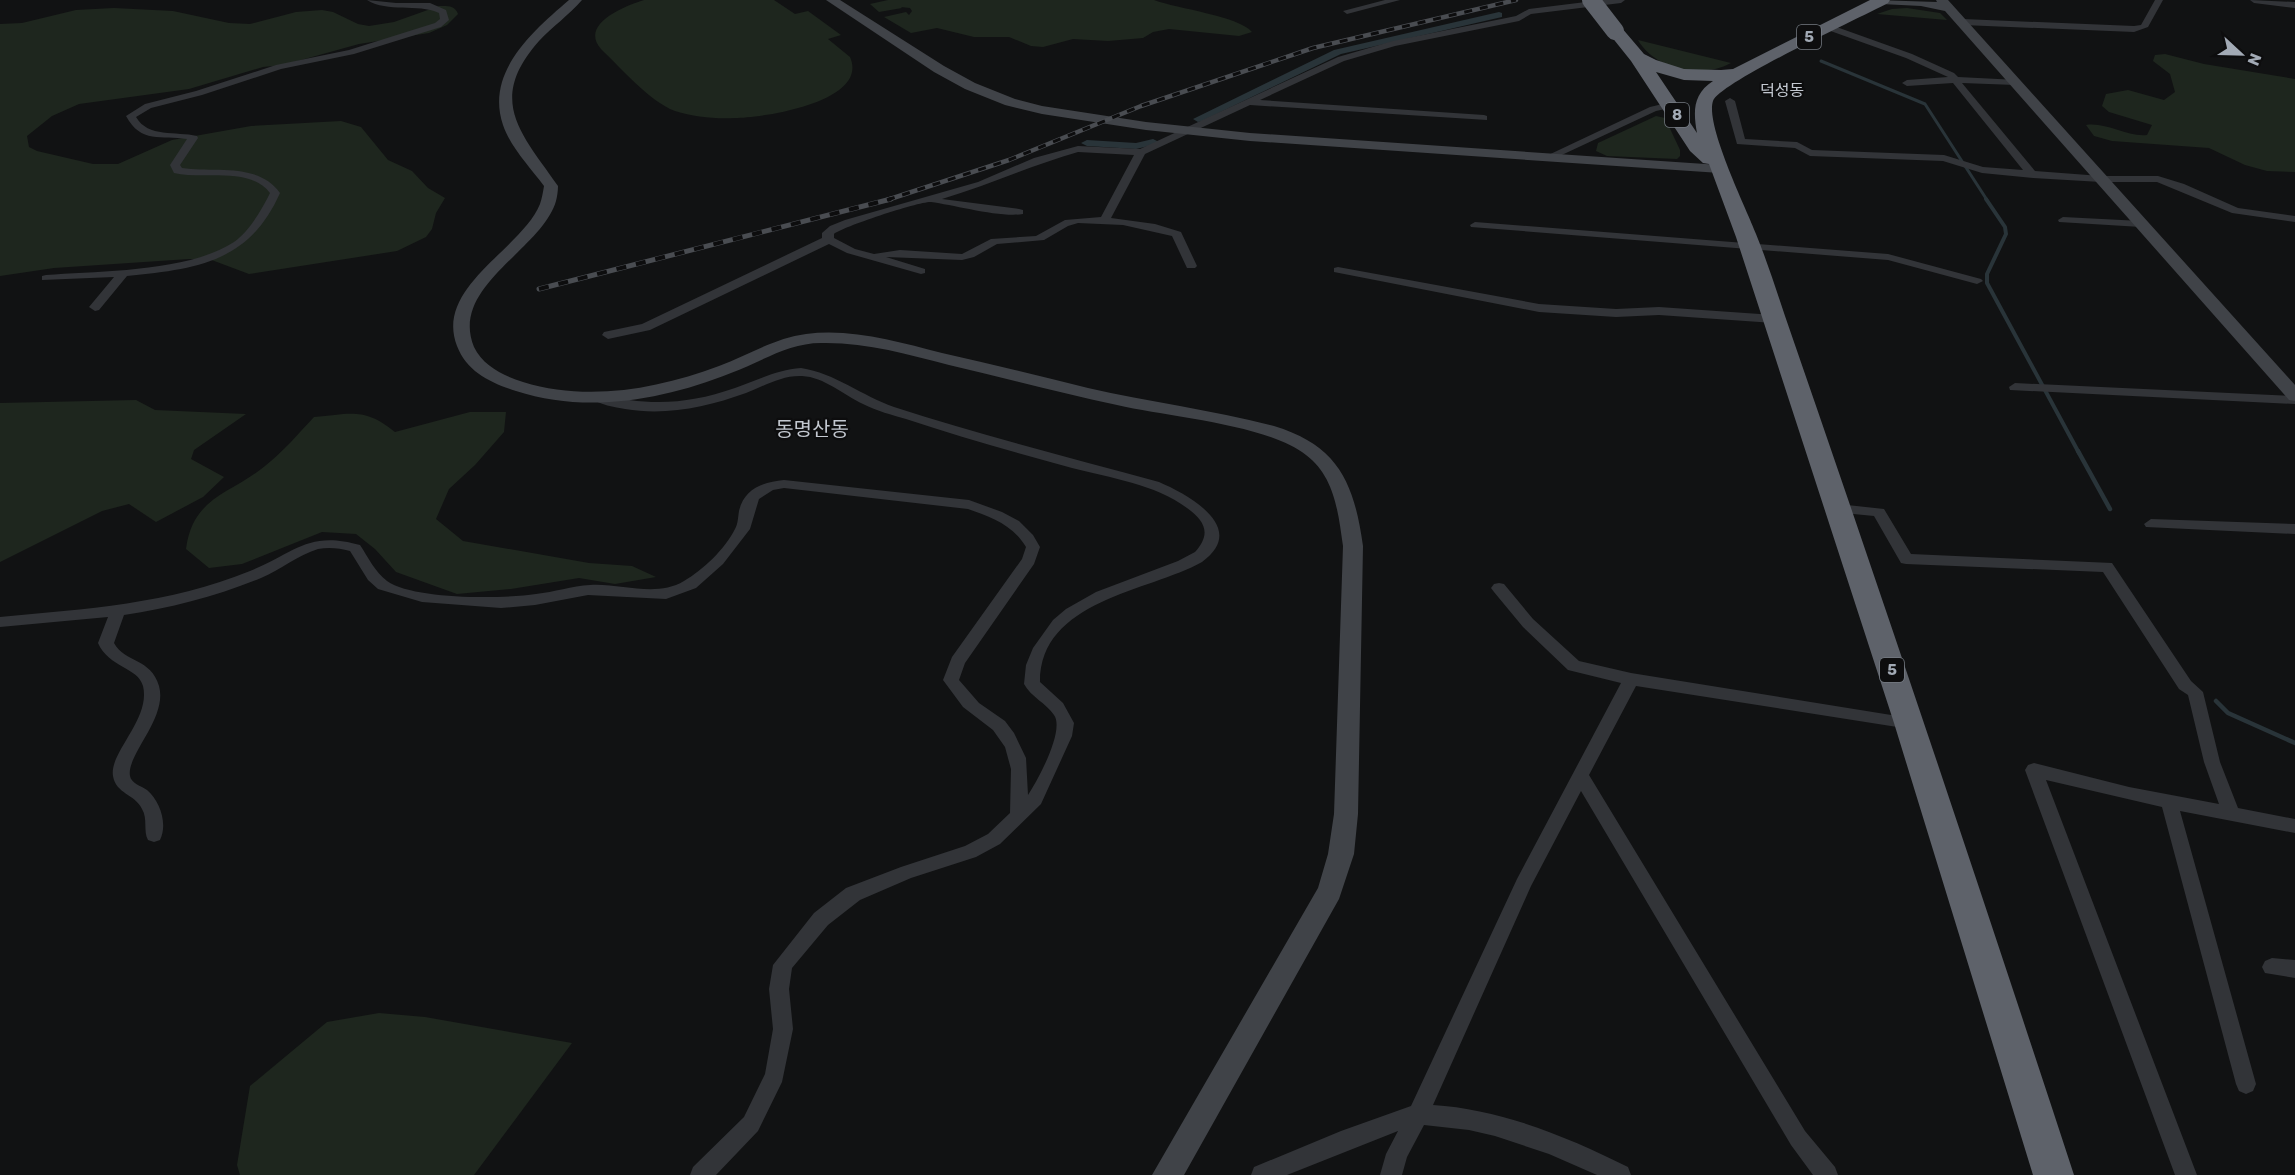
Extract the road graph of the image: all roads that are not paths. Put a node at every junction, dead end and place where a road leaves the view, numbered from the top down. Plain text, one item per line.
1 (371, 0) edge
2 (576, 0) edge
3 (832, 0) edge
4 (1396, 0) edge
5 (1591, 0) edge
6 (1621, 0) edge
7 (1882, 0) edge
8 (2159, 0) edge
9 (2254, 0) edge
10 (1380, 1) edge
11 (1946, 4) edge
12 (2295, 5) edge
13 (1347, 12) dead end
14 (1963, 22) junction
15 (1828, 27) junction
16 (1638, 58) junction
17 (1736, 74) junction
18 (1957, 80) junction
19 (2015, 82) junction
20 (1907, 83) dead end
21 (1730, 101) dead end
22 (1247, 102) junction
23 (1671, 105) junction
24 (1484, 118) dead end
25 (1190, 131) junction
26 (1141, 152) junction
27 (1547, 158) junction
28 (1720, 169) junction
29 (2033, 175) junction
30 (2101, 179) junction
31 (929, 200) junction
32 (1019, 212) dead end
33 (1105, 219) junction
34 (2295, 219) edge
35 (2063, 220) dead end
36 (2141, 224) junction
37 (1475, 225) dead end
38 (828, 240) junction
39 (1748, 241) junction
40 (873, 257) junction
41 (1191, 266) dead end
42 (1338, 270) dead end
43 (921, 271) dead end
44 (124, 272) junction
45 (46, 278) dead end
46 (1977, 281) dead end
47 (94, 307) dead end
48 (1774, 319) junction
49 (609, 335) dead end
50 (2015, 387) dead end
51 (598, 398) junction
52 (2295, 398) edge
53 (1838, 508) junction
54 (2151, 524) dead end
55 (2295, 529) edge
56 (1499, 588) dead end
57 (118, 611) junction
58 (0, 622) edge
59 (1630, 680) junction
60 (1910, 723) junction
61 (1581, 777) junction
62 (2169, 802) junction
63 (2232, 815) junction
64 (1018, 816) junction
65 (2295, 826) edge
66 (154, 835) dead end
67 (2272, 967) dead end
68 (2295, 969) edge
69 (2246, 1084) dead end
70 (1418, 1115) junction
71 (701, 1175) edge
72 (1167, 1175) edge
73 (1262, 1175) edge
74 (1391, 1175) edge
75 (1620, 1175) edge
76 (1827, 1175) edge
77 (2054, 1175) edge
78 (2186, 1175) edge

1 - 44 street
2 - 51 street
3 - 25 street
4 - 10 street
5 - 16 highway, 8, bridge
6 - 22 street
7 - 11 street
7 - 15 highway, 5
8 - 14 street
9 - 12 street
10 - 13 street
11 - 14 street
14 - 19 street
15 - 17 highway, 5
15 - 18 street
16 - 17 highway, 8
16 - 23 highway, 8
17 - 28 highway
18 - 19 street
18 - 20 street
18 - 29 street
19 - 30 street
21 - 29 street
22 - 24 street
22 - 25 street
23 - 27 street
23 - 28 highway, 8
25 - 26 street
25 - 27 street
26 - 31 street
26 - 33 street
27 - 28 street
28 - 39 highway, 5
29 - 30 street
30 - 34 street
30 - 36 street
31 - 32 street
31 - 38 street
33 - 40 street
33 - 41 street
35 - 36 street
36 - 52 street
37 - 39 street
38 - 40 street
38 - 49 street
39 - 46 street
39 - 48 highway, 5
40 - 43 street
42 - 48 street
44 - 45 street
44 - 47 street
48 - 53 highway, 5
50 - 52 street
51 - 64 street
51 - 72 street
53 - 60 highway, 5
53 - 63 street
54 - 55 street
56 - 59 street
57 - 58 street
57 - 64 street
57 - 66 street
59 - 60 street
59 - 61 street
60 - 77 highway, 5
61 - 70 street
61 - 76 street
62 - 63 street
62 - 69 street
62 - 78 street
63 - 65 street
64 - 71 street
67 - 68 street
70 - 73 street
70 - 74 street
70 - 75 street

